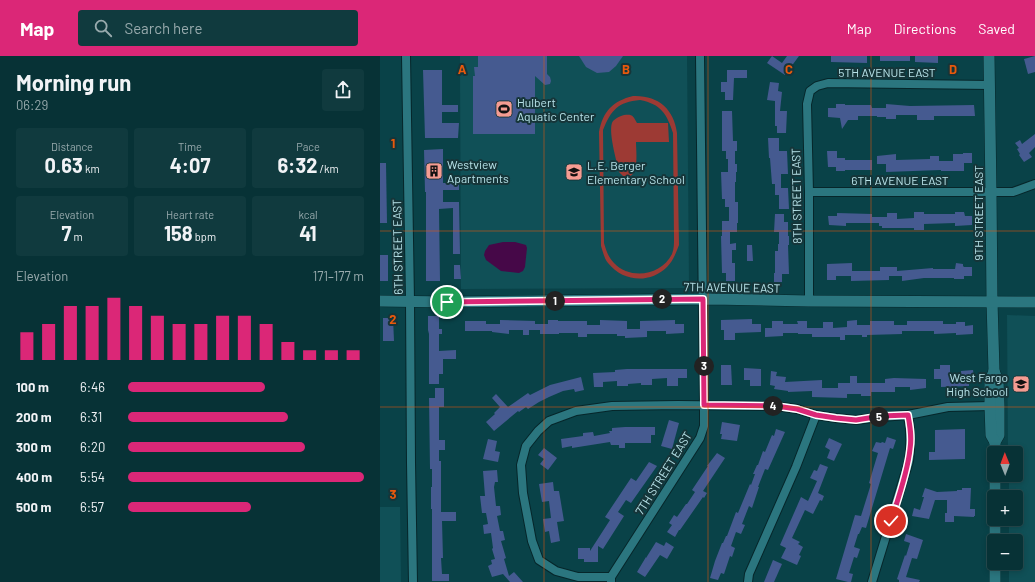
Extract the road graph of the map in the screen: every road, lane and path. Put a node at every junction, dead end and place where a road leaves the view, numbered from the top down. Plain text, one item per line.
1 (406, 56) edge
2 (700, 56) edge
3 (989, 56) edge
4 (990, 85) junction
5 (810, 91) joint
6 (1035, 184) edge
7 (809, 192) junction
8 (992, 193) junction
9 (703, 299) junction
10 (380, 301) edge
11 (410, 301) junction
12 (809, 301) junction
13 (992, 301) junction
14 (1035, 302) edge
15 (994, 371) junction
16 (704, 405) junction
17 (990, 406) junction
18 (816, 415) junction
19 (908, 415) junction
20 (994, 446) edge
21 (996, 446) edge
22 (995, 570) edge
23 (611, 580) edge
24 (413, 582) edge
25 (748, 582) edge
26 (872, 582) edge
27 (995, 582) edge

1 - 11 street, 6TH STREET EAST
2 - 9 street, 7TH STREET EAST
3 - 4 street, 9TH STREET EAST
4 - 5 street, 5TH AVENUE EAST
4 - 8 street, 9TH STREET EAST
5 - 7 street, 8TH STREET EAST
6 - 8 street, 6TH AVENUE EAST
7 - 8 street, 6TH AVENUE EAST
7 - 12 street, 8TH STREET EAST
8 - 13 street, 9TH STREET EAST
9 - 11 street, 7TH AVENUE EAST
9 - 12 street, 7TH AVENUE EAST
9 - 16 street, 7TH STREET EAST
10 - 11 street, 7TH AVENUE EAST
11 - 24 street, 6TH STREET EAST
12 - 13 street, 7TH AVENUE EAST
13 - 14 street, 7TH AVENUE EAST
13 - 15 street, 9TH STREET EAST
15 - 17 street, 9TH STREET EAST
15 - 21 street, 9TH STREET EAST
16 - 18 street
16 - 23 street, 7TH STREET EAST
16 - 23 street
17 - 19 street
17 - 20 street, 9TH STREET EAST
18 - 19 street
18 - 25 street
19 - 26 street
22 - 27 street

